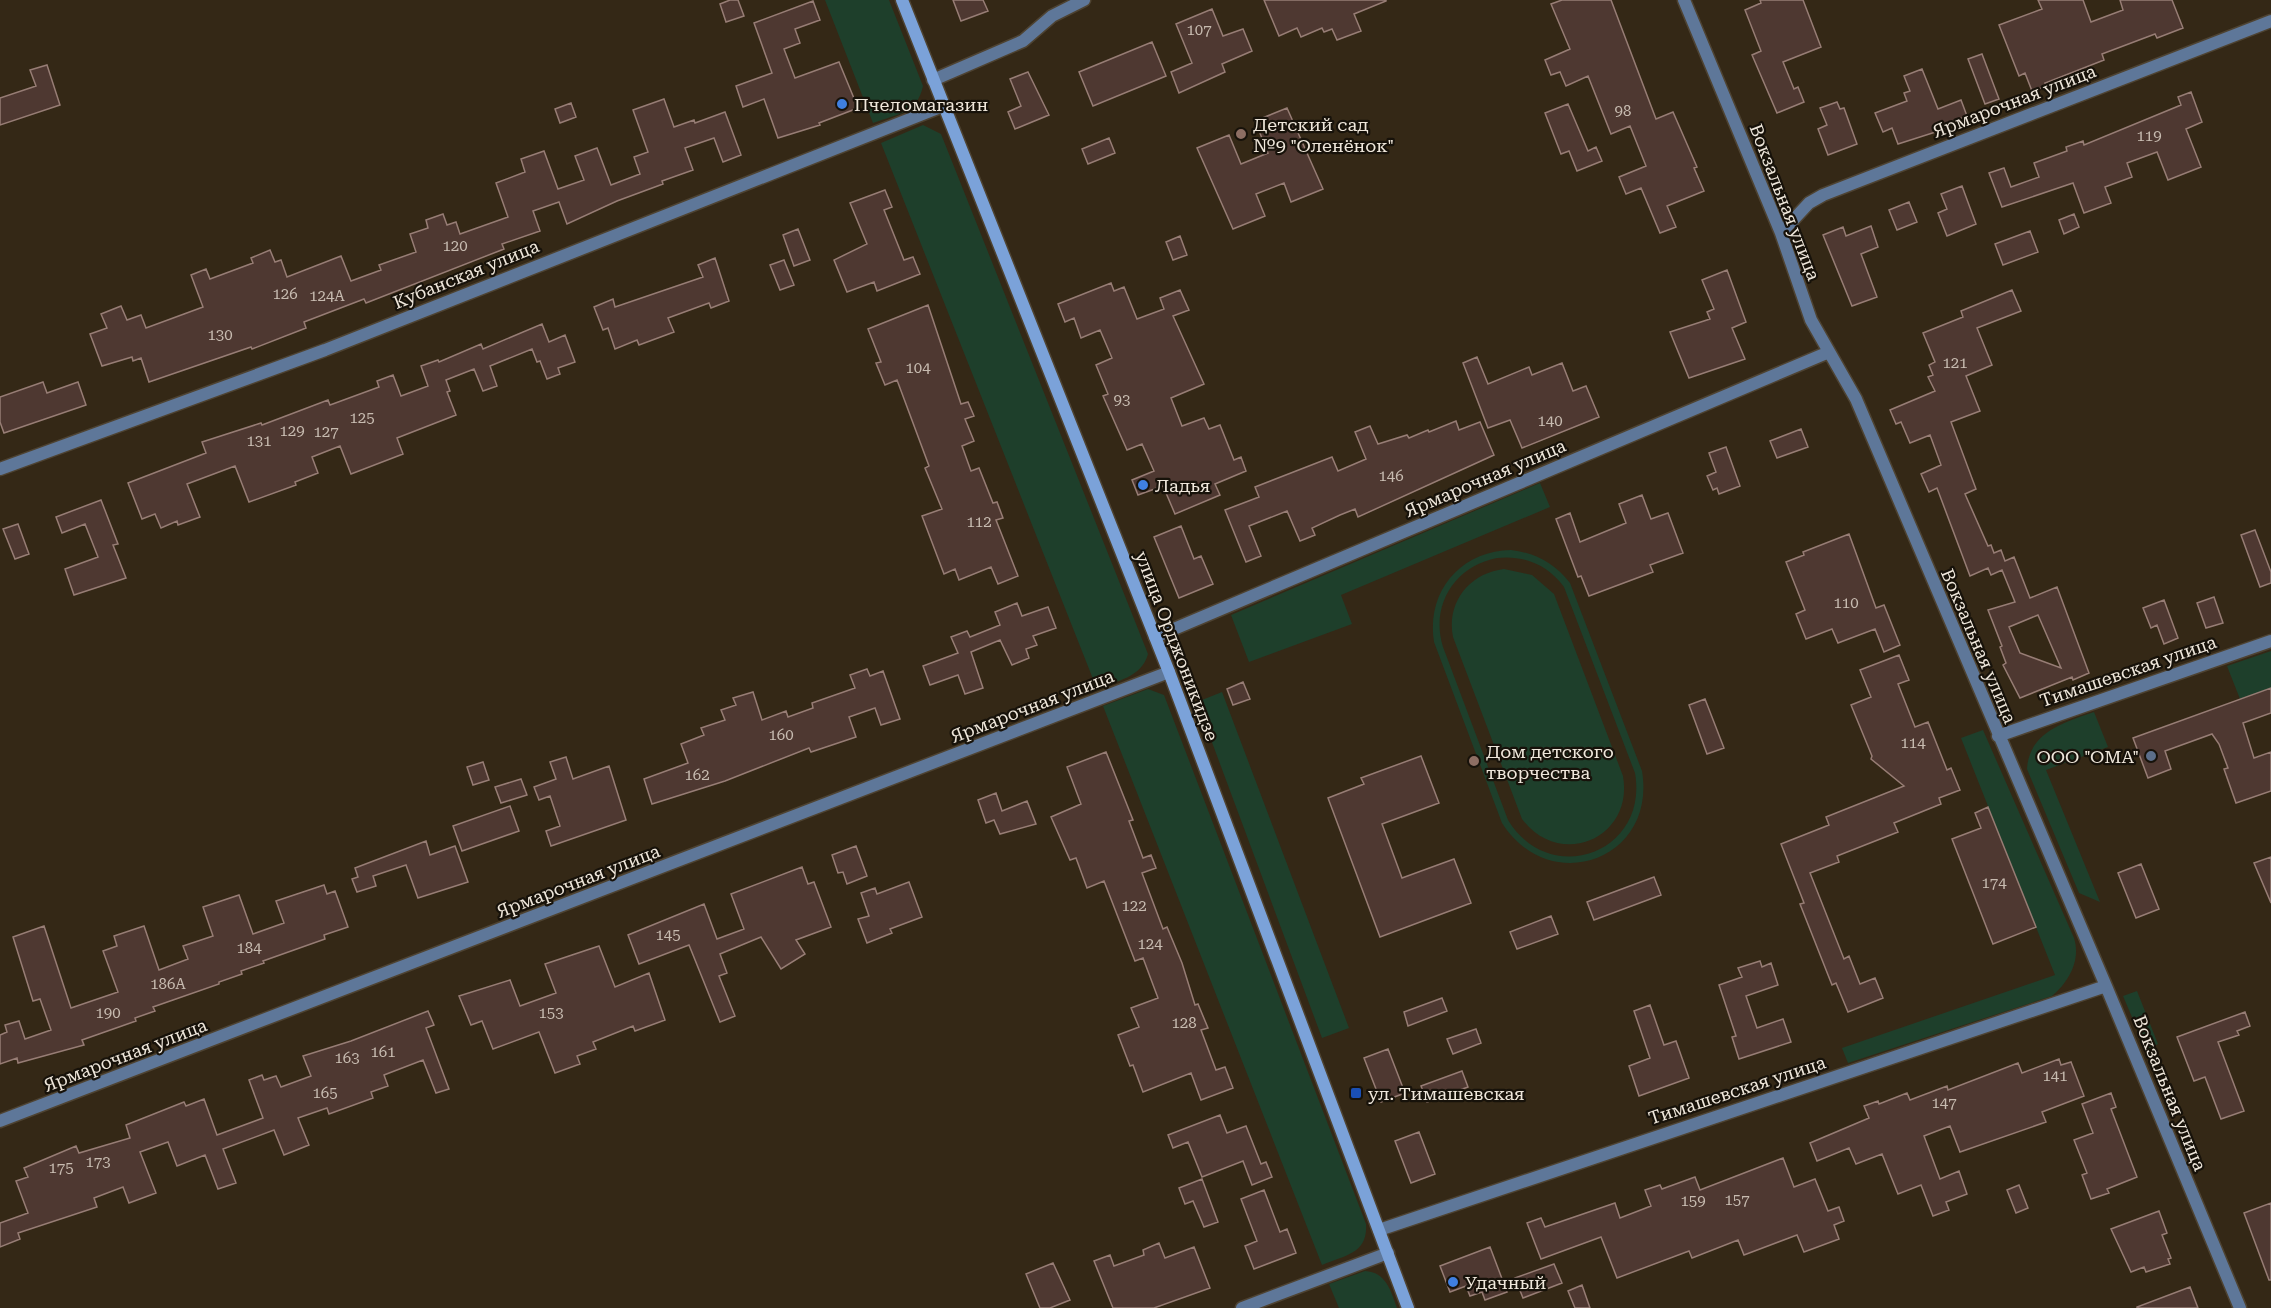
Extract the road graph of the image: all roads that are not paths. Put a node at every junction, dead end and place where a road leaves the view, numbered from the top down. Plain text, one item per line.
1 (902, 0) edge
2 (1084, 0) edge
3 (1684, 0) edge
4 (2271, 21) edge
5 (933, 80) junction
6 (943, 106) junction
7 (1781, 233) junction
8 (1829, 352) junction
9 (0, 469) edge
10 (1155, 638) junction
11 (2271, 640) edge
12 (1169, 672) junction
13 (1998, 736) junction
14 (2106, 986) junction
15 (0, 1121) edge
16 (1379, 1230) junction
17 (1388, 1253) junction
18 (1242, 1308) edge
19 (1408, 1308) edge
20 (2240, 1308) edge

1 - 5 main road, улица Орджоникидзе
2 - 5 street
3 - 7 street, Вокзальная улица
4 - 7 street, Ярмарочная улица
5 - 6 main road, улица Орджоникидзе
6 - 9 street, Кубанская улица
6 - 10 main road, улица Орджоникидзе
7 - 8 street, Вокзальная улица
8 - 10 street, Ярмарочная улица
8 - 13 street, Вокзальная улица
10 - 12 main road, улица Орджоникидзе
11 - 13 street, Тимашевская улица
12 - 15 street, Ярмарочная улица
12 - 16 main road, улица Орджоникидзе
13 - 14 street, Вокзальная улица
14 - 16 street, Тимашевская улица
14 - 20 street, Вокзальная улица
16 - 17 main road, улица Орджоникидзе
17 - 18 street
17 - 19 main road, улица Орджоникидзе

